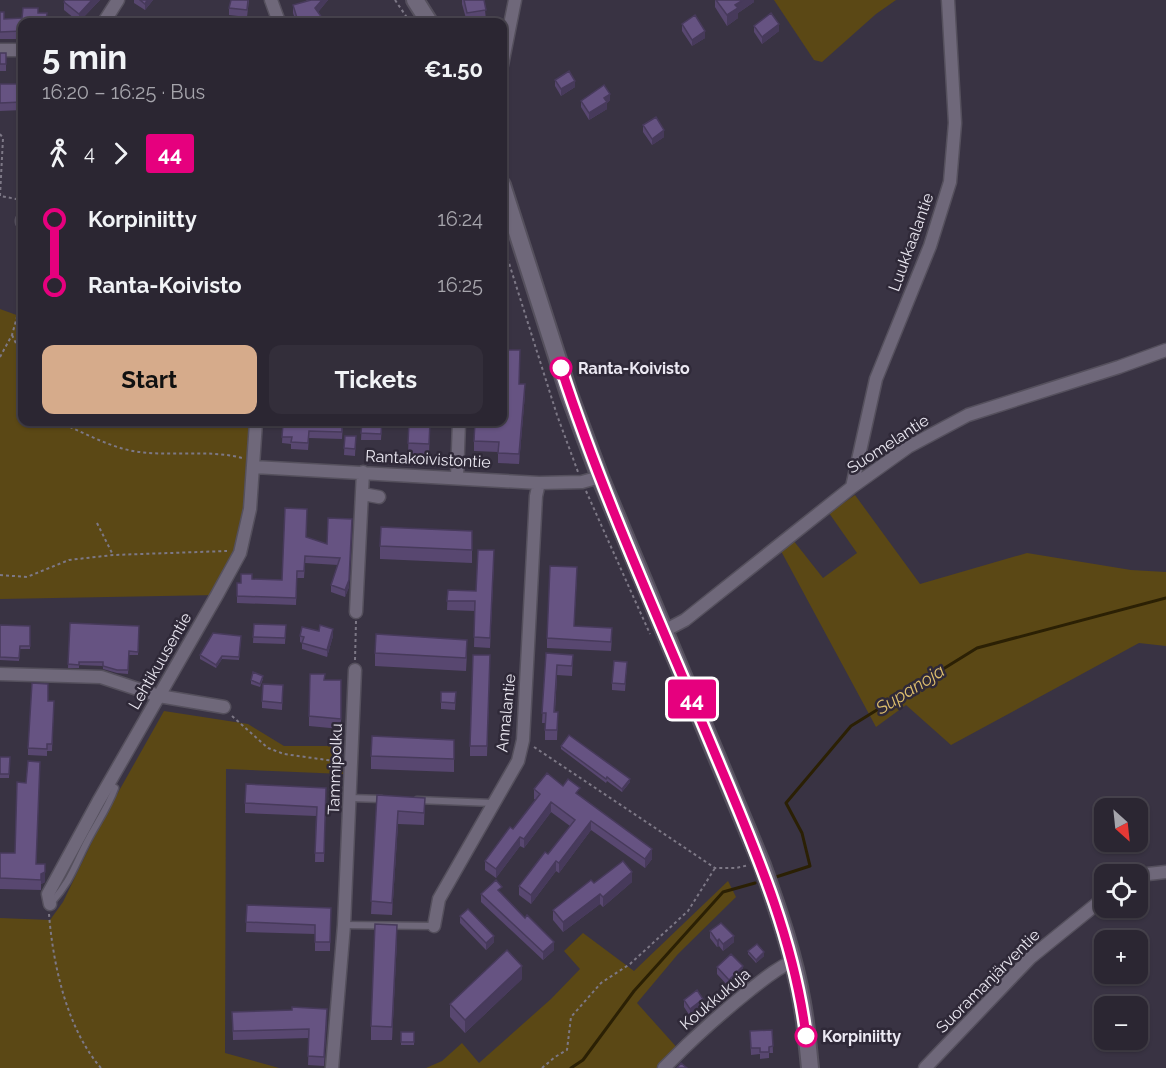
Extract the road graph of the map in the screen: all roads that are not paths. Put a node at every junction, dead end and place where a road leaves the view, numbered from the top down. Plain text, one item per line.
1 (118, 0) edge
2 (271, 0) edge
3 (415, 0) edge
4 (515, 0) edge
5 (948, 0) edge
6 (107, 18) edge
7 (278, 18) edge
8 (426, 18) edge
9 (507, 40) edge
10 (0, 50) edge
11 (18, 50) edge
12 (507, 201) edge
13 (1166, 350) edge
14 (256, 426) edge
15 (459, 426) edge
16 (253, 464) junction
17 (363, 472) junction
18 (457, 477) junction
19 (600, 477) junction
20 (539, 483) junction
21 (852, 487) junction
22 (363, 494) junction
23 (379, 497) dead end
24 (356, 612) road end
25 (657, 633) junction
26 (355, 670) road end
27 (0, 674) edge
28 (159, 696) junction
29 (224, 707) road end
30 (350, 798) junction
31 (386, 799) edge
32 (410, 800) edge
33 (494, 803) junction
34 (1166, 872) edge
35 (1148, 874) edge
36 (50, 906) road end
37 (1094, 906) edge
38 (344, 925) junction
39 (434, 926) joint
40 (793, 961) junction
41 (332, 1068) edge
42 (664, 1068) edge
43 (810, 1068) edge
44 (926, 1068) edge

1 - 6 street
2 - 7 street
3 - 8 main road
4 - 9 street
5 - 21 street, Luukkaalantie
10 - 11 street
12 - 19 main road
13 - 21 street, Suomelantie
14 - 16 street, Lehtikuusentie
15 - 18 street
16 - 17 street, Rantakoivistontie
16 - 28 street, Lehtikuusentie
17 - 18 street, Rantakoivistontie
17 - 22 street
18 - 20 street, Rantakoivistontie
19 - 20 street, Rantakoivistontie
19 - 25 main road
20 - 33 street, Annalantie
21 - 25 street, Suomelantie
22 - 23 street
22 - 24 street
25 - 40 main road
26 - 30 street, Tammipolku
27 - 28 street
28 - 29 street
28 - 36 street, Lehtikuusentie
30 - 31 lane
30 - 38 street, Tammipolku
32 - 33 lane
33 - 39 street, Annalantie
34 - 35 street
37 - 44 street, Suoramanjärventie
38 - 39 lane
38 - 41 street, Tammipolku
40 - 42 street, Koukkukuja
40 - 43 main road

